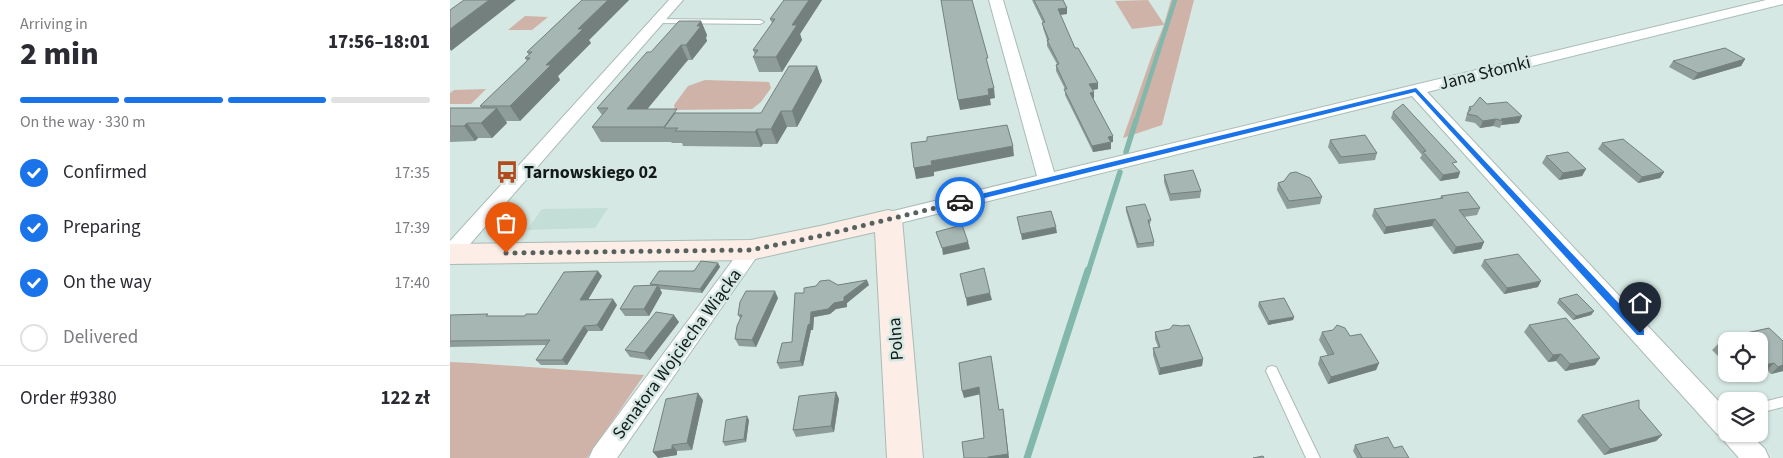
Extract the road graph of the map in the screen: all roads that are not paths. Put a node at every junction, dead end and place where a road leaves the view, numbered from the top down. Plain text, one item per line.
1 (676, 0) edge
2 (996, 0) edge
3 (1783, 0) edge
4 (657, 21) junction
5 (760, 22) dead end
6 (1416, 90) junction
7 (1048, 180) junction
8 (888, 219) junction
9 (751, 250) junction
10 (450, 254) edge
11 (1272, 371) dead end
12 (1783, 402) edge
13 (1768, 406) edge
14 (1718, 415) edge
15 (1742, 442) edge
16 (602, 458) edge
17 (905, 458) edge
18 (1313, 458) edge
19 (1756, 458) edge

1 - 4 street
2 - 7 street
3 - 6 street, Jana Słomki
4 - 5 lane
4 - 10 street
6 - 7 street, Jana Słomki
6 - 14 street
7 - 8 street, Jana Słomki
8 - 9 street, Jana Słomki
8 - 17 street, Polna
9 - 10 street, Jana Słomki
9 - 16 street, Senatora Wojciecha Wiącka
11 - 18 lane
12 - 13 lane
15 - 19 street

